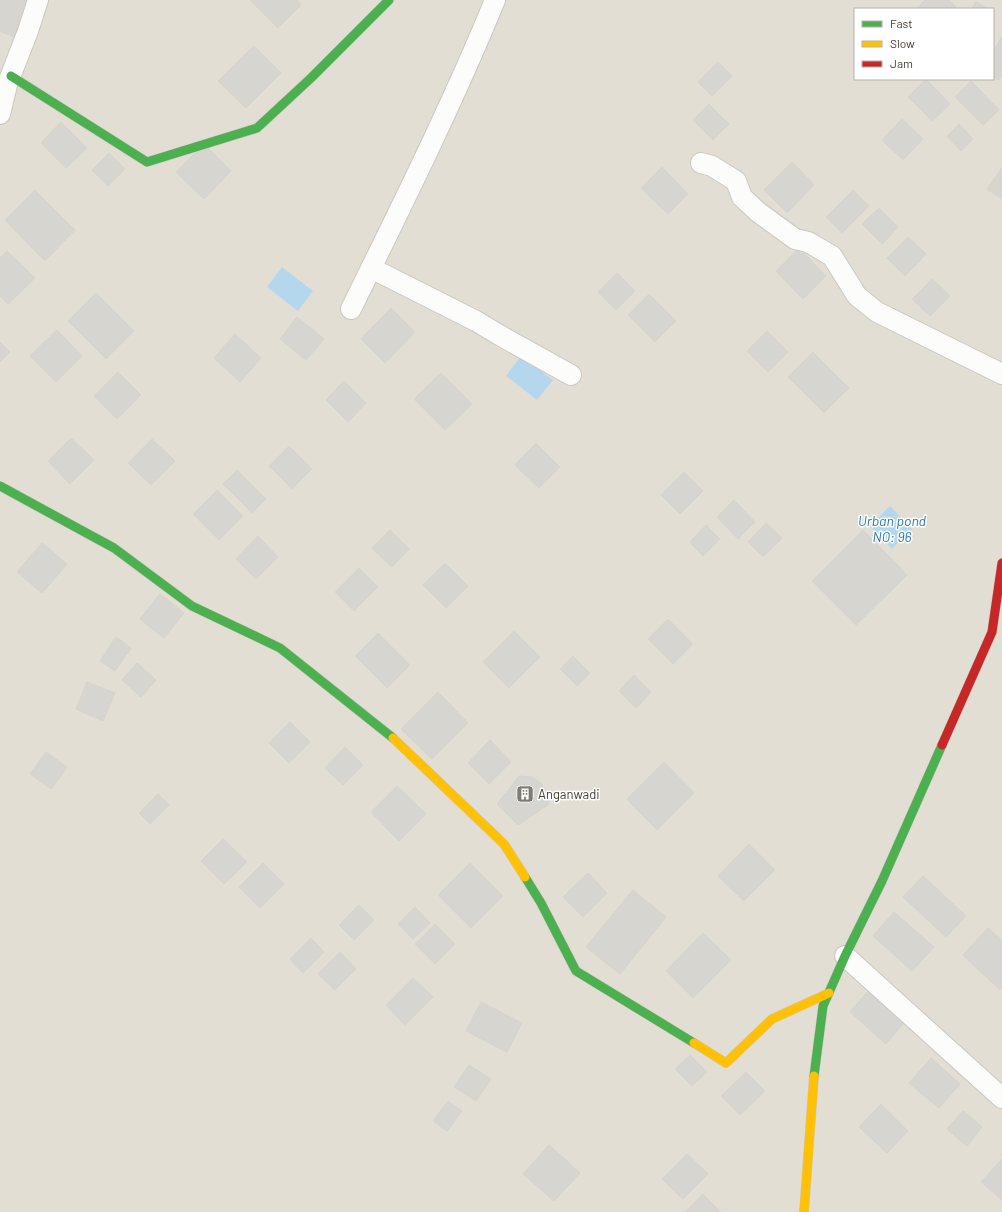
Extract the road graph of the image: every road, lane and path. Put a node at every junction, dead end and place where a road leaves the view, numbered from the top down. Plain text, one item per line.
1 (38, 0) edge
2 (389, 0) edge
3 (495, 0) edge
4 (10, 76) junction
5 (0, 114) edge
6 (701, 163) dead end
7 (371, 268) junction
8 (351, 309) dead end
9 (1002, 374) edge
10 (571, 375) dead end
11 (0, 486) edge
12 (1002, 563) edge
13 (997, 633) edge
14 (845, 956) junction
15 (829, 992) junction
16 (1002, 1098) edge
17 (804, 1212) edge

1 - 4 street
2 - 4 street
3 - 7 street
4 - 5 street
6 - 9 street
7 - 8 street
7 - 10 street
11 - 15 street
12 - 13 street
13 - 14 street
14 - 15 street
14 - 16 street
15 - 17 street

